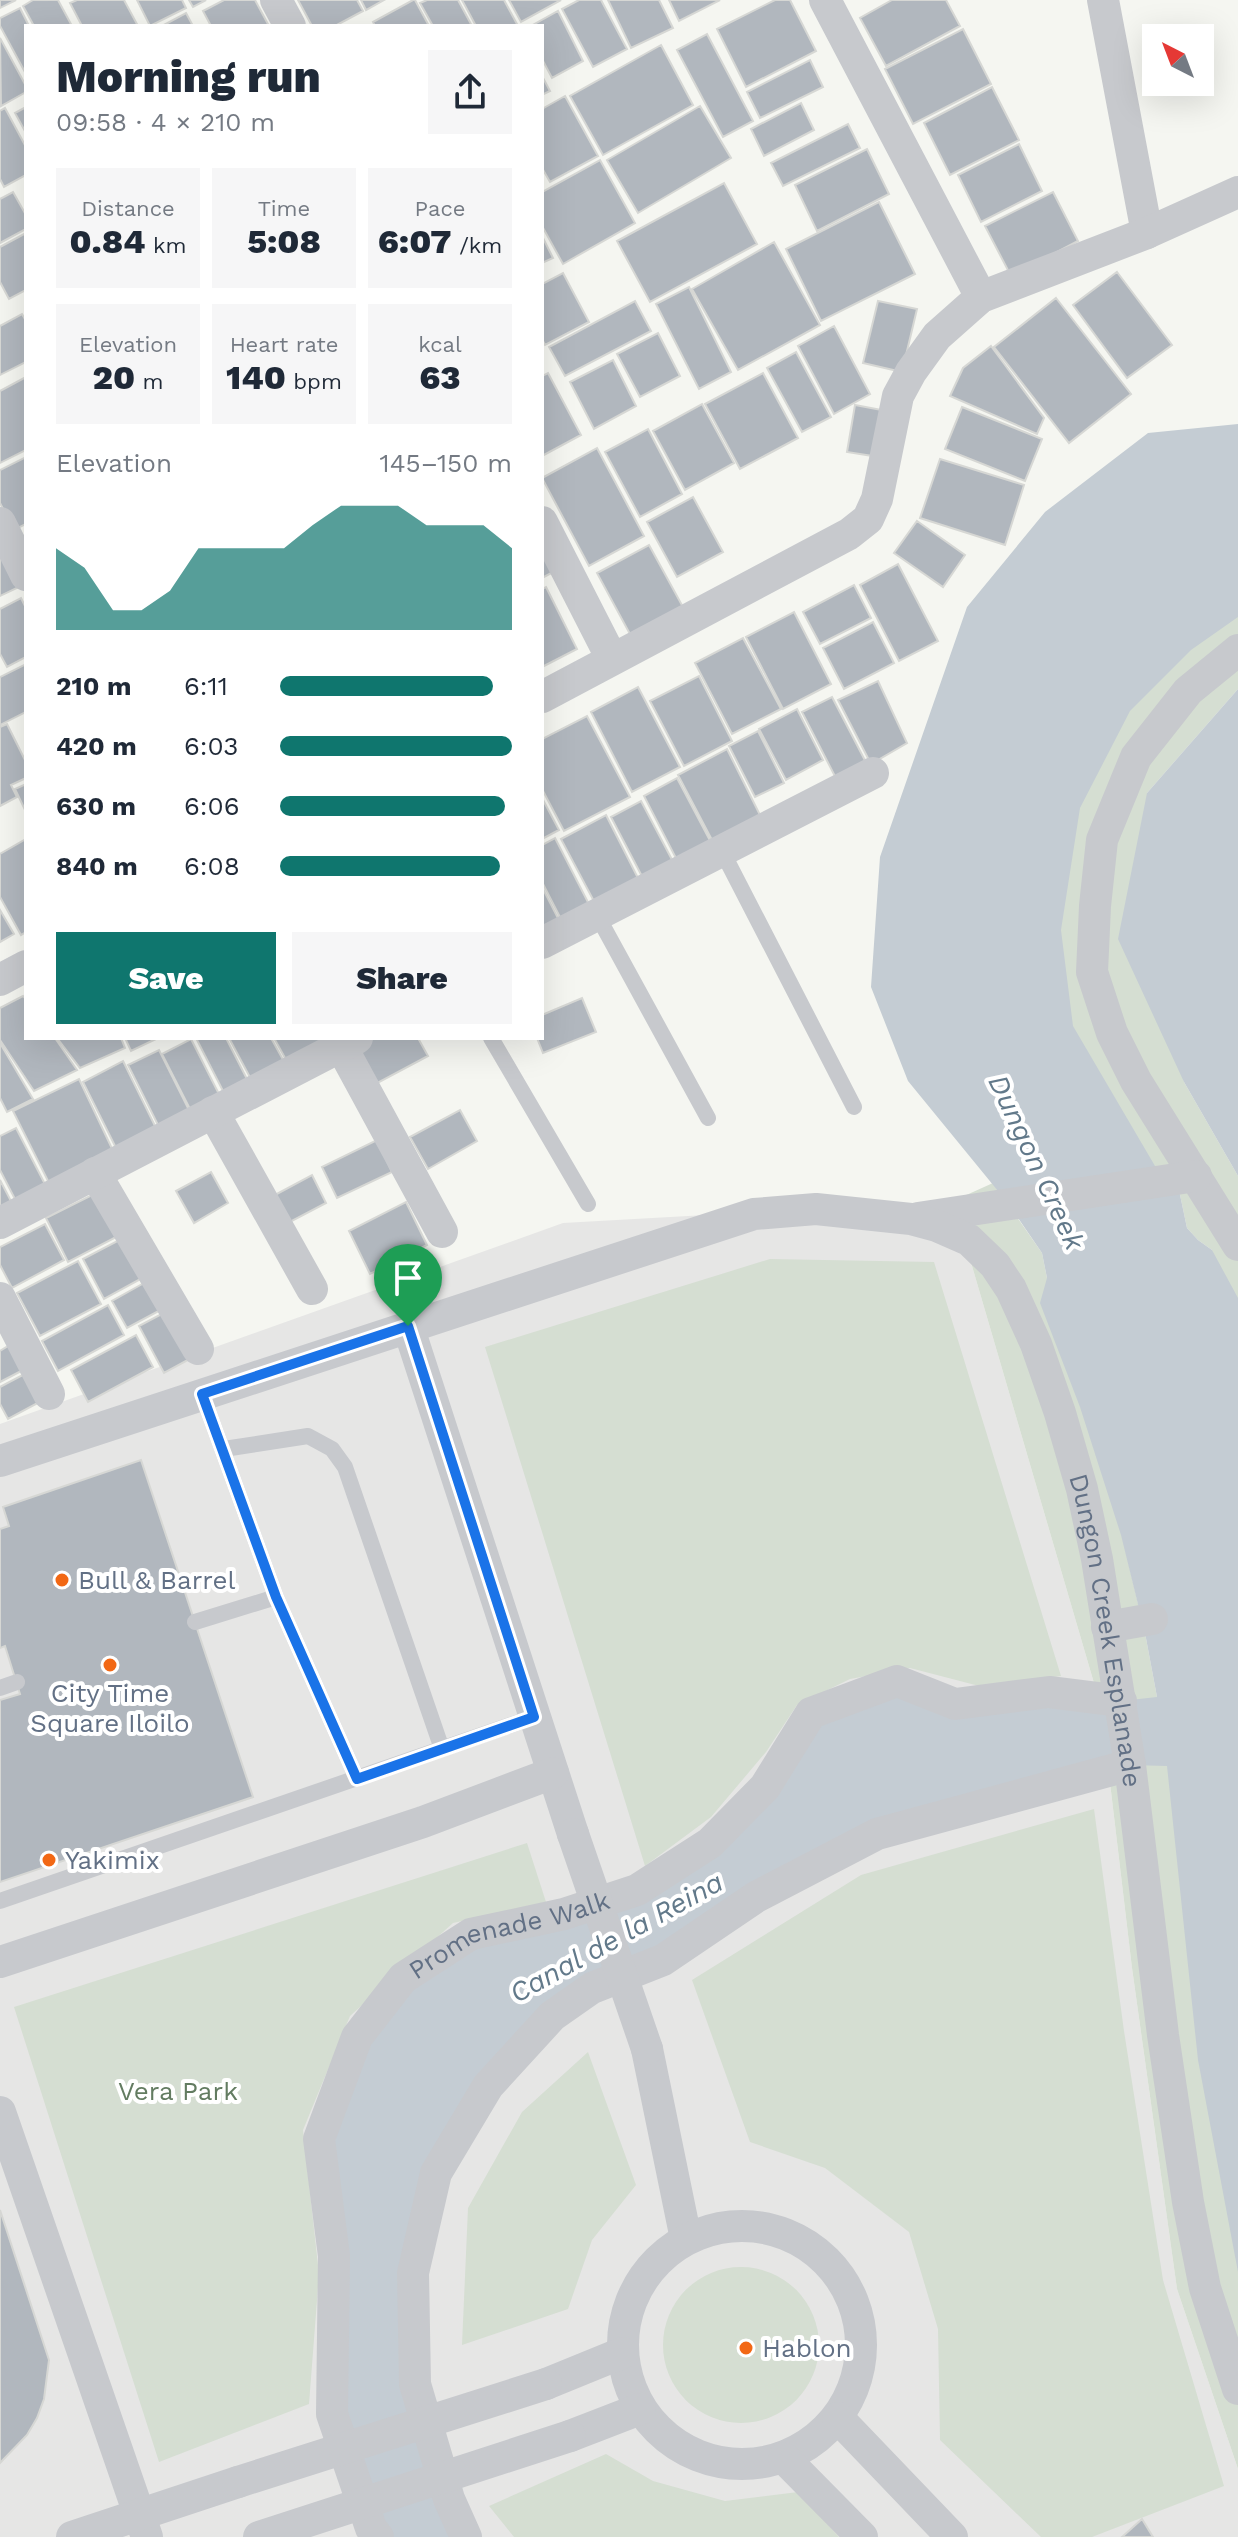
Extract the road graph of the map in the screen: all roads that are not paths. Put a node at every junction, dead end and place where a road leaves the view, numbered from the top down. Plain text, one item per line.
1 (276, 0) edge
2 (825, 0) edge
3 (1103, 0) edge
4 (289, 24) edge
5 (1238, 192) edge
6 (1147, 233) junction
7 (981, 297) junction
8 (0, 523) edge
9 (544, 526) edge
10 (24, 571) edge
11 (1238, 650) edge
12 (612, 659) junction
13 (544, 696) edge
14 (873, 773) dead end
15 (722, 851) junction
16 (597, 915) junction
17 (544, 942) edge
18 (24, 967) edge
19 (0, 980) edge
20 (492, 1040) edge
21 (349, 1042) edge
22 (854, 1107) dead end
23 (213, 1112) junction
24 (708, 1118) dead end
25 (95, 1173) junction
26 (1196, 1176) junction
27 (588, 1204) dead end
28 (911, 1219) junction
29 (0, 1223) edge
30 (442, 1232) dead end
31 (1238, 1245) edge
32 (312, 1289) dead end
33 (0, 1298) edge
34 (408, 1326) junction
35 (198, 1349) dead end
36 (49, 1394) dead end
37 (202, 1394) junction
38 (224, 1449) junction
39 (0, 1461) edge
40 (276, 1597) junction
41 (1152, 1619) dead end
42 (195, 1622) dead end
43 (1107, 1627) junction
44 (17, 1682) dead end
45 (0, 1688) edge
46 (1121, 1701) junction
47 (534, 1717) junction
48 (442, 1749) junction
49 (1130, 1765) junction
50 (553, 1773) junction
51 (357, 1779) junction
52 (0, 1901) edge
53 (0, 1962) edge
54 (0, 2112) edge
55 (686, 2239) junction
56 (622, 2353) junction
57 (1235, 2373) edge
58 (640, 2409) junction
59 (838, 2418) junction
60 (784, 2458) junction
61 (143, 2526) edge
62 (72, 2537) edge
63 (259, 2537) edge
64 (378, 2537) edge
65 (466, 2537) edge
66 (862, 2537) edge
67 (952, 2537) edge

1 - 4 street
2 - 7 street
3 - 6 street
5 - 6 street
6 - 7 street
7 - 12 street
8 - 10 street
9 - 12 street
11 - 26 street
12 - 13 street
14 - 15 street
15 - 16 street
15 - 22 lane
16 - 17 street
16 - 24 lane
18 - 19 street
20 - 27 lane
21 - 23 street
21 - 30 street
23 - 25 street
23 - 32 street
25 - 29 street
25 - 35 street
26 - 28 street
26 - 31 street
28 - 34 street
28 - 43 street, Dungon Creek Esplanade
33 - 36 street
34 - 37 street
34 - 47 street
37 - 38 lane
37 - 39 street
38 - 40 lane
38 - 48 lane
40 - 42 lane
40 - 51 lane
41 - 43 street
43 - 46 street, Dungon Creek Esplanade
44 - 45 lane
46 - 49 street, Dungon Creek Esplanade
46 - 64 street, Promenade Walk
47 - 48 lane
47 - 50 street
48 - 51 lane
49 - 57 street, Dungon Creek Esplanade
49 - 65 street
50 - 53 street
50 - 55 street, bridge
51 - 52 lane
54 - 61 street
55 - 56 street
55 - 59 street
56 - 58 street
56 - 61 street, bridge
58 - 60 street
58 - 63 street, bridge
59 - 60 street
59 - 67 street
60 - 66 street
61 - 62 street

